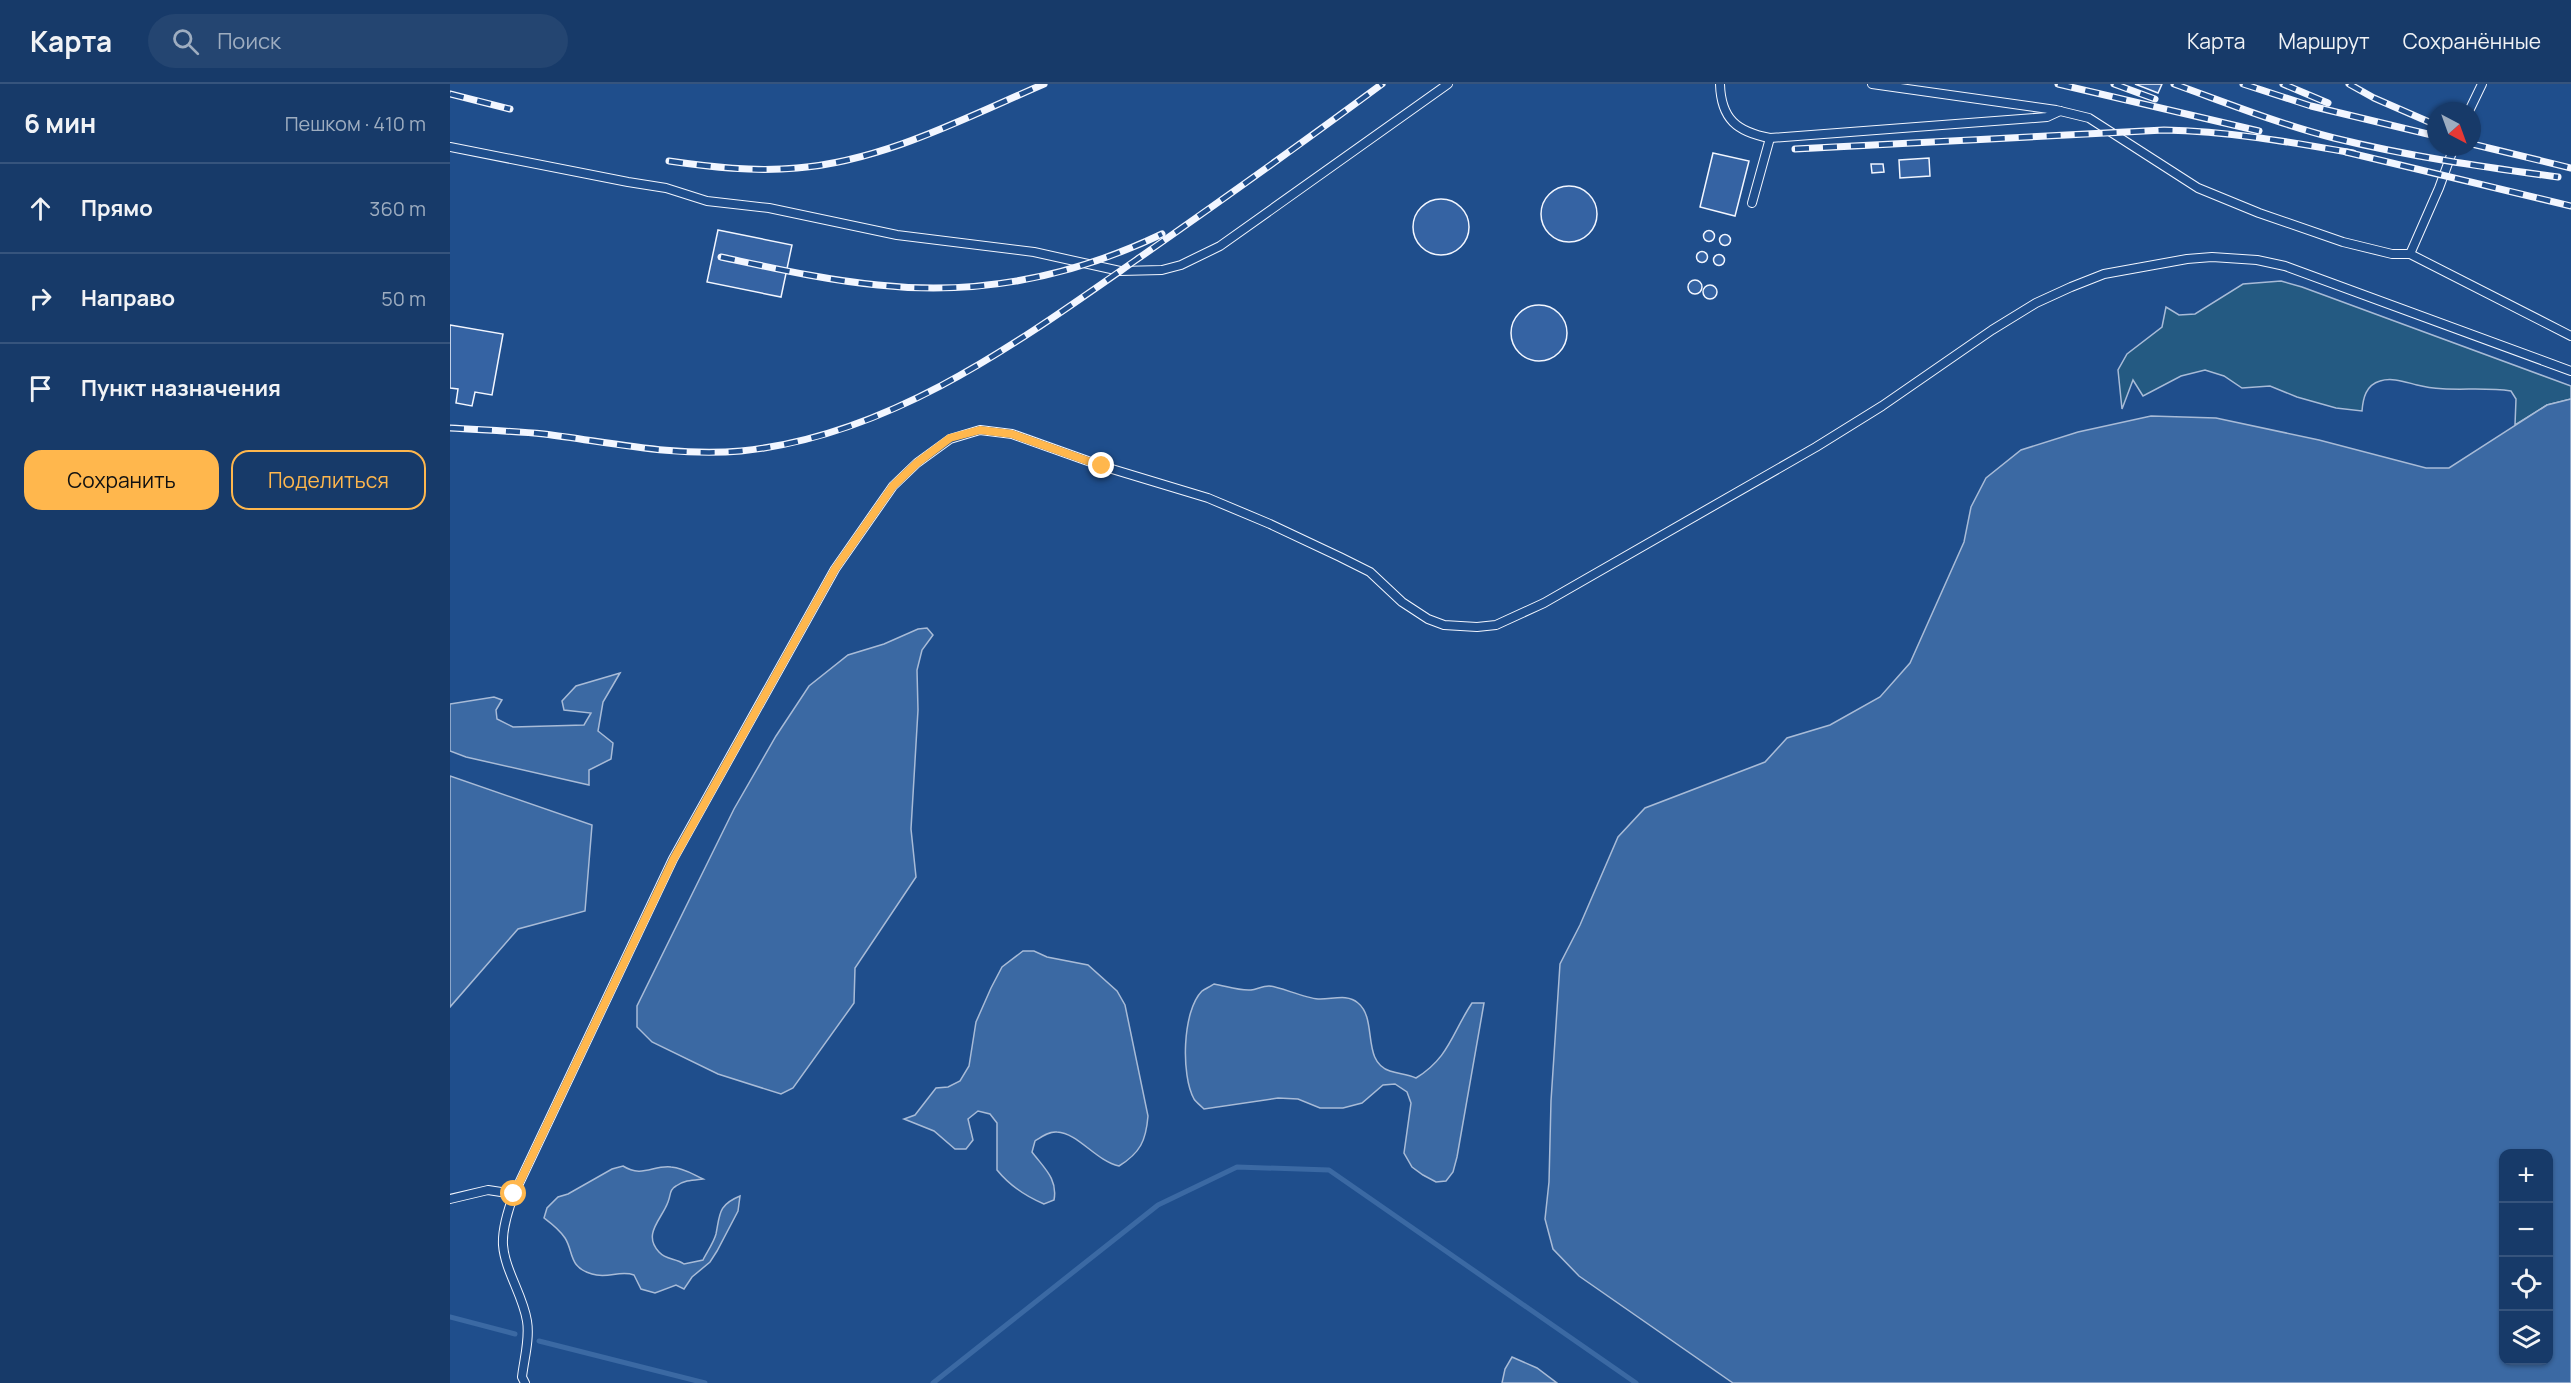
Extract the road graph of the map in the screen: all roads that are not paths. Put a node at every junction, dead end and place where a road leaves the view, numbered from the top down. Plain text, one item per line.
1 (1448, 84) edge
2 (1720, 84) edge
3 (1872, 84) edge
4 (2482, 84) edge
5 (2473, 102) edge
6 (2060, 111) junction
7 (1770, 138) junction
8 (450, 147) edge
9 (2451, 156) edge
10 (1752, 203) dead end
11 (2410, 254) junction
12 (2571, 336) edge
13 (2571, 371) edge
14 (514, 1194) junction
15 (450, 1198) edge
16 (525, 1383) edge

1 - 8 lane
2 - 7 lane
3 - 6 lane
4 - 5 lane
6 - 7 lane
6 - 11 lane
7 - 10 lane
9 - 11 lane
11 - 12 lane
13 - 14 lane
14 - 15 lane
14 - 16 lane

